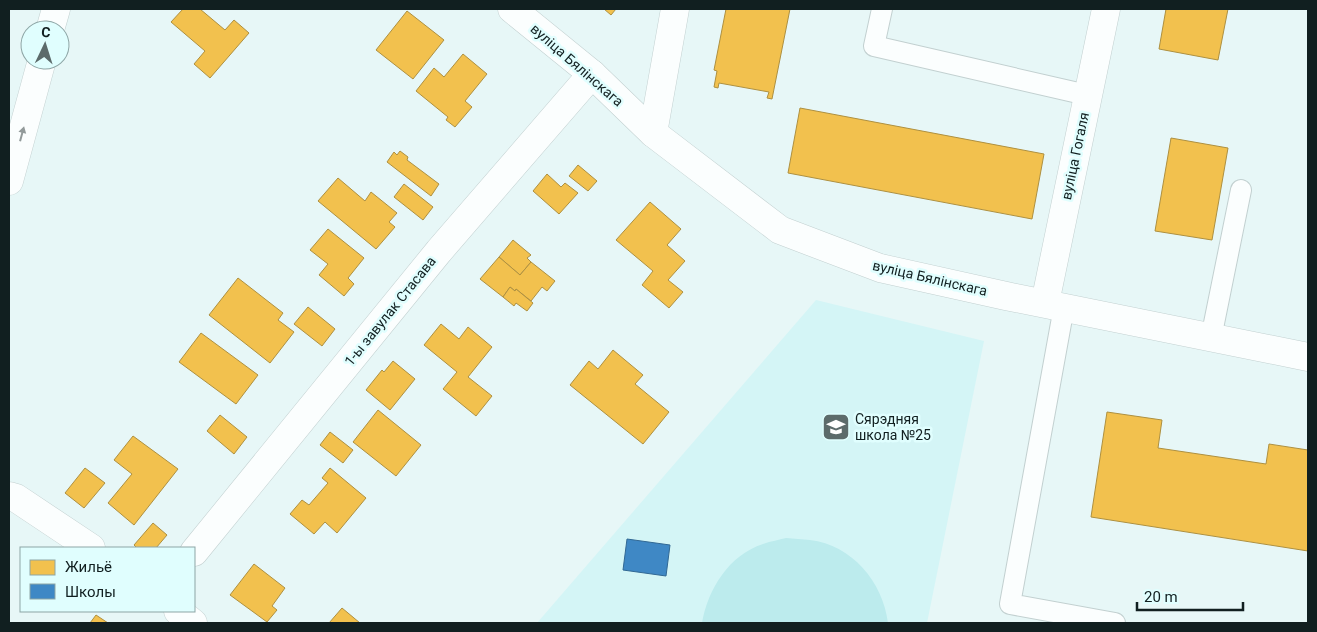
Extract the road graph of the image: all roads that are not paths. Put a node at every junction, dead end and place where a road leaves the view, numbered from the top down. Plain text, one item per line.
1 (512, 9) edge
2 (675, 9) edge
3 (882, 9) edge
4 (1106, 9) edge
5 (39, 70) edge
6 (592, 74) junction
7 (1087, 95) junction
8 (653, 133) junction
9 (9, 181) edge
10 (1241, 190) dead end
11 (1055, 305) junction
12 (1211, 338) junction
13 (1308, 357) edge
14 (9, 496) edge
15 (90, 547) edge
16 (195, 551) edge
17 (179, 612) edge
18 (193, 623) edge
19 (1115, 623) edge

1 - 6 street, вуліца Бялінскага
2 - 8 street
3 - 7 lane
4 - 7 street, вуліца Гогаля
9 -> 5 street
6 - 8 street, вуліца Бялінскага
6 - 16 street, 1-ы завулак Стасава
7 - 11 street, вуліца Гогаля
8 - 11 street, вуліца Бялінскага
10 - 12 lane
11 - 12 street, вуліца Бялінскага
11 - 19 lane
12 - 13 street, вуліца Бялінскага
14 - 15 street
17 - 18 street

